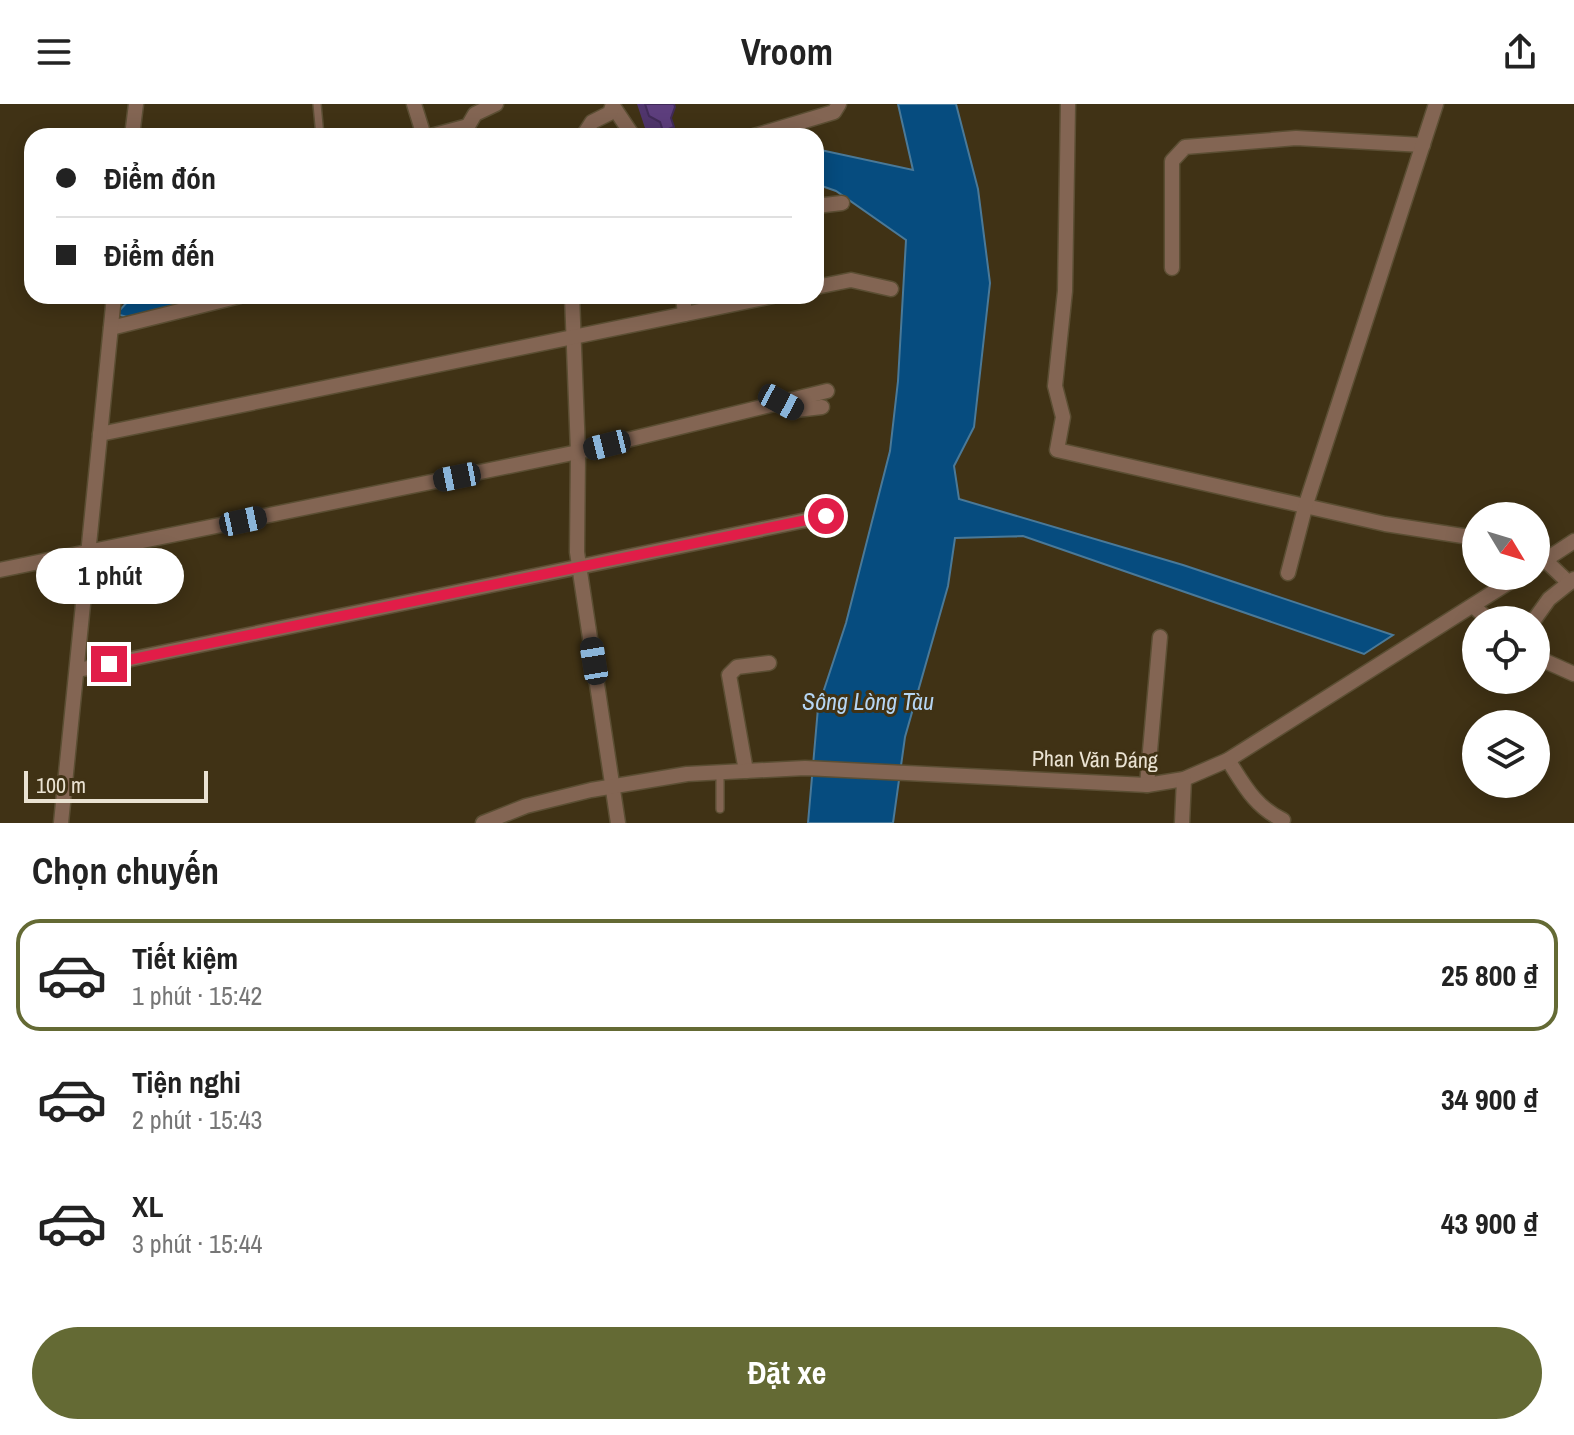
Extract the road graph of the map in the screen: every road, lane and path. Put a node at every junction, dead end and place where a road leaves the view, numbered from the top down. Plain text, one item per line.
1 (136, 104) edge
2 (317, 104) edge
3 (414, 104) edge
4 (496, 104) edge
5 (839, 104) edge
6 (1068, 104) edge
7 (1436, 104) edge
8 (613, 105) edge
9 (133, 128) edge
10 (319, 128) edge
11 (428, 128) edge
12 (460, 128) edge
13 (588, 128) edge
14 (628, 128) edge
15 (781, 128) edge
16 (1423, 145) junction
17 (842, 203) dead end
18 (824, 205) edge
19 (1172, 268) dead end
20 (824, 285) edge
21 (891, 289) dead end
22 (113, 304) edge
23 (208, 304) edge
24 (573, 304) edge
25 (684, 304) edge
26 (734, 304) edge
27 (685, 314) junction
28 (111, 328) junction
29 (576, 336) junction
30 (827, 391) dead end
31 (781, 402) junction
32 (822, 407) dead end
33 (100, 434) junction
34 (578, 452) junction
35 (1306, 504) junction
36 (826, 516) dead end
37 (1462, 536) edge
38 (1574, 541) edge
39 (87, 552) junction
40 (1550, 556) edge
41 (579, 567) junction
42 (1550, 567) edge
43 (0, 570) edge
44 (1288, 573) dead end
45 (1570, 581) edge
46 (1504, 590) edge
47 (1487, 606) edge
48 (1544, 606) edge
49 (1462, 624) edge
50 (1160, 637) dead end
51 (769, 663) dead end
52 (1550, 663) edge
53 (78, 670) junction
54 (1574, 674) edge
55 (1228, 760) junction
56 (746, 771) junction
57 (720, 780) junction
58 (1147, 785) junction
59 (1184, 786) junction
60 (614, 791) junction
61 (720, 805) dead end
62 (618, 820) edge
63 (1283, 820) dead end
64 (61, 823) edge
65 (483, 823) edge
66 (1182, 823) edge

1 - 9 street
2 - 10 lane
3 - 11 street
4 - 12 street
5 - 15 street
6 - 35 street
7 - 16 street
8 - 13 street
8 - 14 street
16 - 19 street
16 - 35 street
17 - 18 street
20 - 21 street
22 - 28 street
23 - 28 street
24 - 29 street
25 - 27 street
26 - 27 street
27 - 29 street
28 - 33 street
29 - 33 street
29 - 34 street
30 - 31 street
31 - 32 street
31 - 34 street
33 - 39 street
34 - 39 street
34 - 41 street
35 - 37 street
35 - 44 street
36 - 41 street
38 - 40 street
39 - 43 street
39 - 53 street
41 - 53 street
41 - 60 street
42 - 45 street
45 - 48 street
46 - 47 street, Phan Văn Đáng
49 - 55 street, Phan Văn Đáng
50 - 58 street
51 - 56 street
52 - 54 street
53 - 64 street
55 - 59 street, Phan Văn Đáng
55 - 63 street
56 - 57 street, Phan Văn Đáng
56 - 58 street, Phan Văn Đáng
57 - 60 street, Phan Văn Đáng
57 - 61 lane
58 - 59 street, Phan Văn Đáng
59 - 66 street
60 - 62 street
60 - 65 street, Phan Văn Đáng

